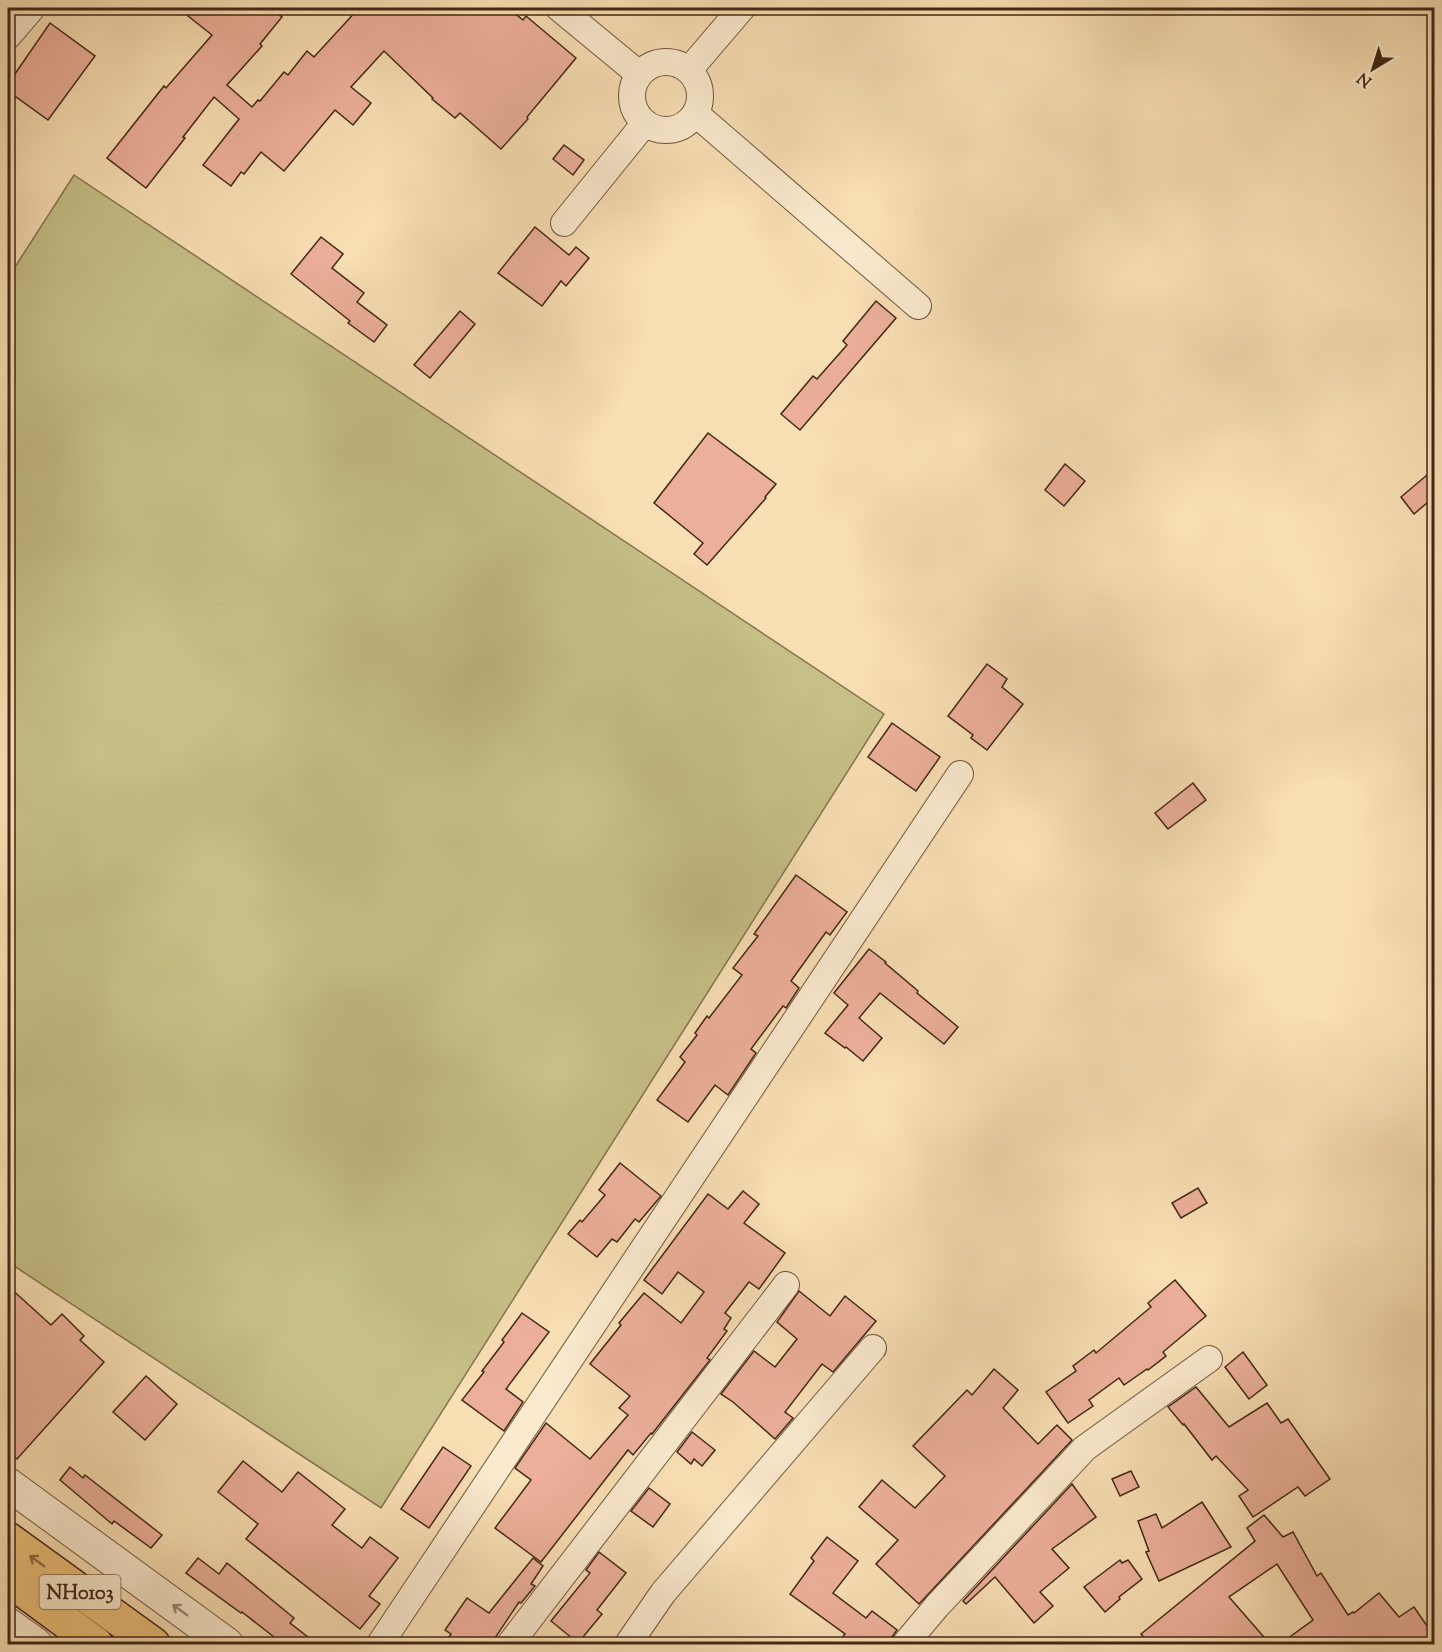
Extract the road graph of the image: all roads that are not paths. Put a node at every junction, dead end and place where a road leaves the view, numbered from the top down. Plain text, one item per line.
1 (32, 8) edge
2 (560, 8) edge
3 (742, 8) edge
4 (8, 36) edge
5 (689, 70) junction
6 (639, 74) junction
7 (696, 114) junction
8 (645, 123) junction
9 (564, 223) dead end
10 (918, 306) dead end
11 (960, 774) dead end
12 (786, 1286) dead end
13 (873, 1348) dead end
14 (1209, 1359) dead end
15 (8, 1484) edge
16 (8, 1539) edge
17 (8, 1580) edge
18 (8, 1624) edge
19 (36, 1644) edge
20 (96, 1644) edge
21 (153, 1644) edge
22 (227, 1644) edge
23 (380, 1644) edge
24 (510, 1644) edge
25 (628, 1644) edge
26 (905, 1644) edge

1 - 4 street
2 - 6 street
3 - 5 street
5 - 6 street
5 - 7 street
6 - 8 street
7 - 8 street
7 - 10 street
8 - 9 street
11 - 23 street
12 - 24 street
13 - 25 street
14 - 26 street
22 -> 15 street
21 -> 16 highway, NH0103
17 - 20 highway, NH0103
18 - 19 street

